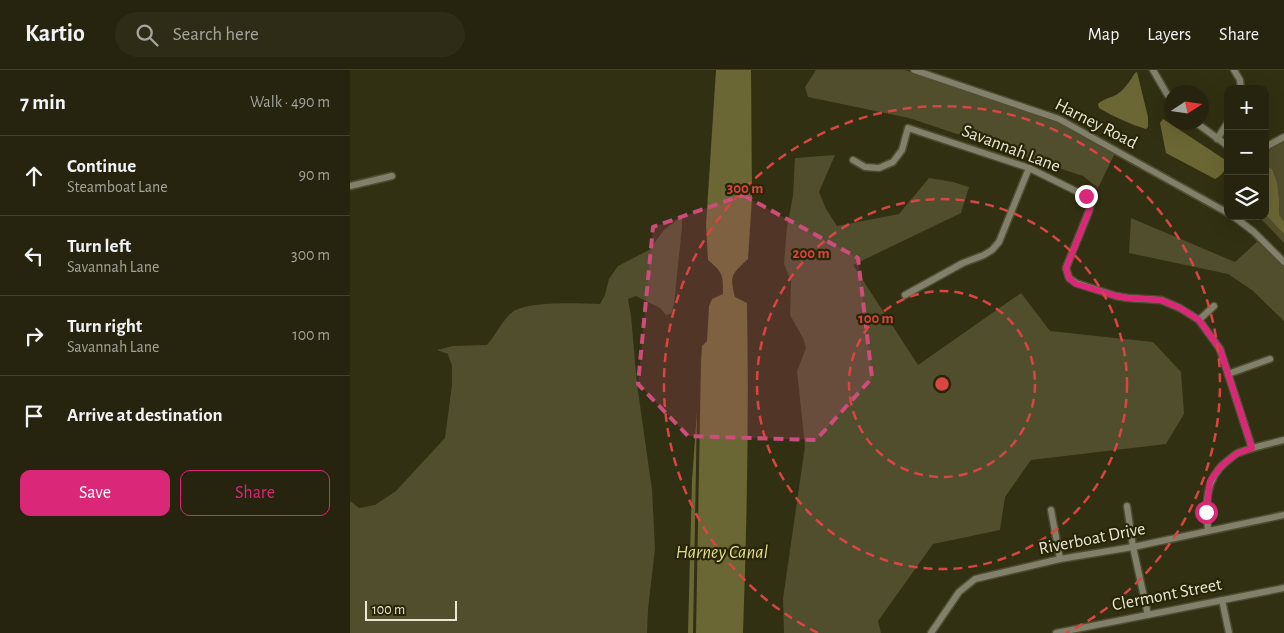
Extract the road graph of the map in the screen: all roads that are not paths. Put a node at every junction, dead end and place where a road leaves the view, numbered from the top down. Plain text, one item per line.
1 (914, 70) edge
2 (1153, 70) edge
3 (1234, 70) edge
4 (1241, 85) edge
5 (1164, 90) edge
6 (1224, 128) edge
7 (1206, 130) edge
8 (1284, 137) edge
9 (1217, 138) junction
10 (1224, 143) edge
11 (1269, 146) edge
12 (853, 160) dead end
13 (1029, 168) junction
14 (392, 176) dead end
15 (350, 186) edge
16 (1224, 207) edge
17 (1238, 220) edge
18 (1284, 262) edge
19 (905, 295) dead end
20 (1214, 306) dead end
21 (1199, 320) junction
22 (1270, 360) dead end
23 (1228, 374) junction
24 (1284, 440) edge
25 (1252, 448) junction
26 (1127, 506) dead end
27 (1051, 510) dead end
28 (1284, 515) edge
29 (1208, 531) junction
30 (1133, 547) junction
31 (1060, 559) junction
32 (1284, 588) edge
33 (1222, 600) junction
34 (1148, 615) junction
35 (1077, 631) edge
36 (931, 633) edge
37 (1056, 633) edge
38 (1229, 633) edge

1 - 16 street, Harney Road
2 - 5 street
3 - 4 street
6 - 9 street
7 - 9 street
8 - 11 street
9 - 10 street
12 - 13 street, Savannah Lane
13 - 19 street
13 - 21 street, Savannah Lane
14 - 15 street
17 - 18 street
20 - 21 street
21 - 23 street, Savannah Lane
22 - 23 street
23 - 25 street, Savannah Lane
24 - 25 street
25 - 29 street
26 - 30 street
27 - 31 street
28 - 29 street, Riverboat Drive
29 - 30 street, Riverboat Drive
30 - 31 street, Riverboat Drive
30 - 34 street
31 - 36 street, Riverboat Drive
32 - 33 street, Clermont Street
33 - 34 street, Clermont Street
33 - 38 street
34 - 35 street, Clermont Street
35 - 37 street, Clermont Street

